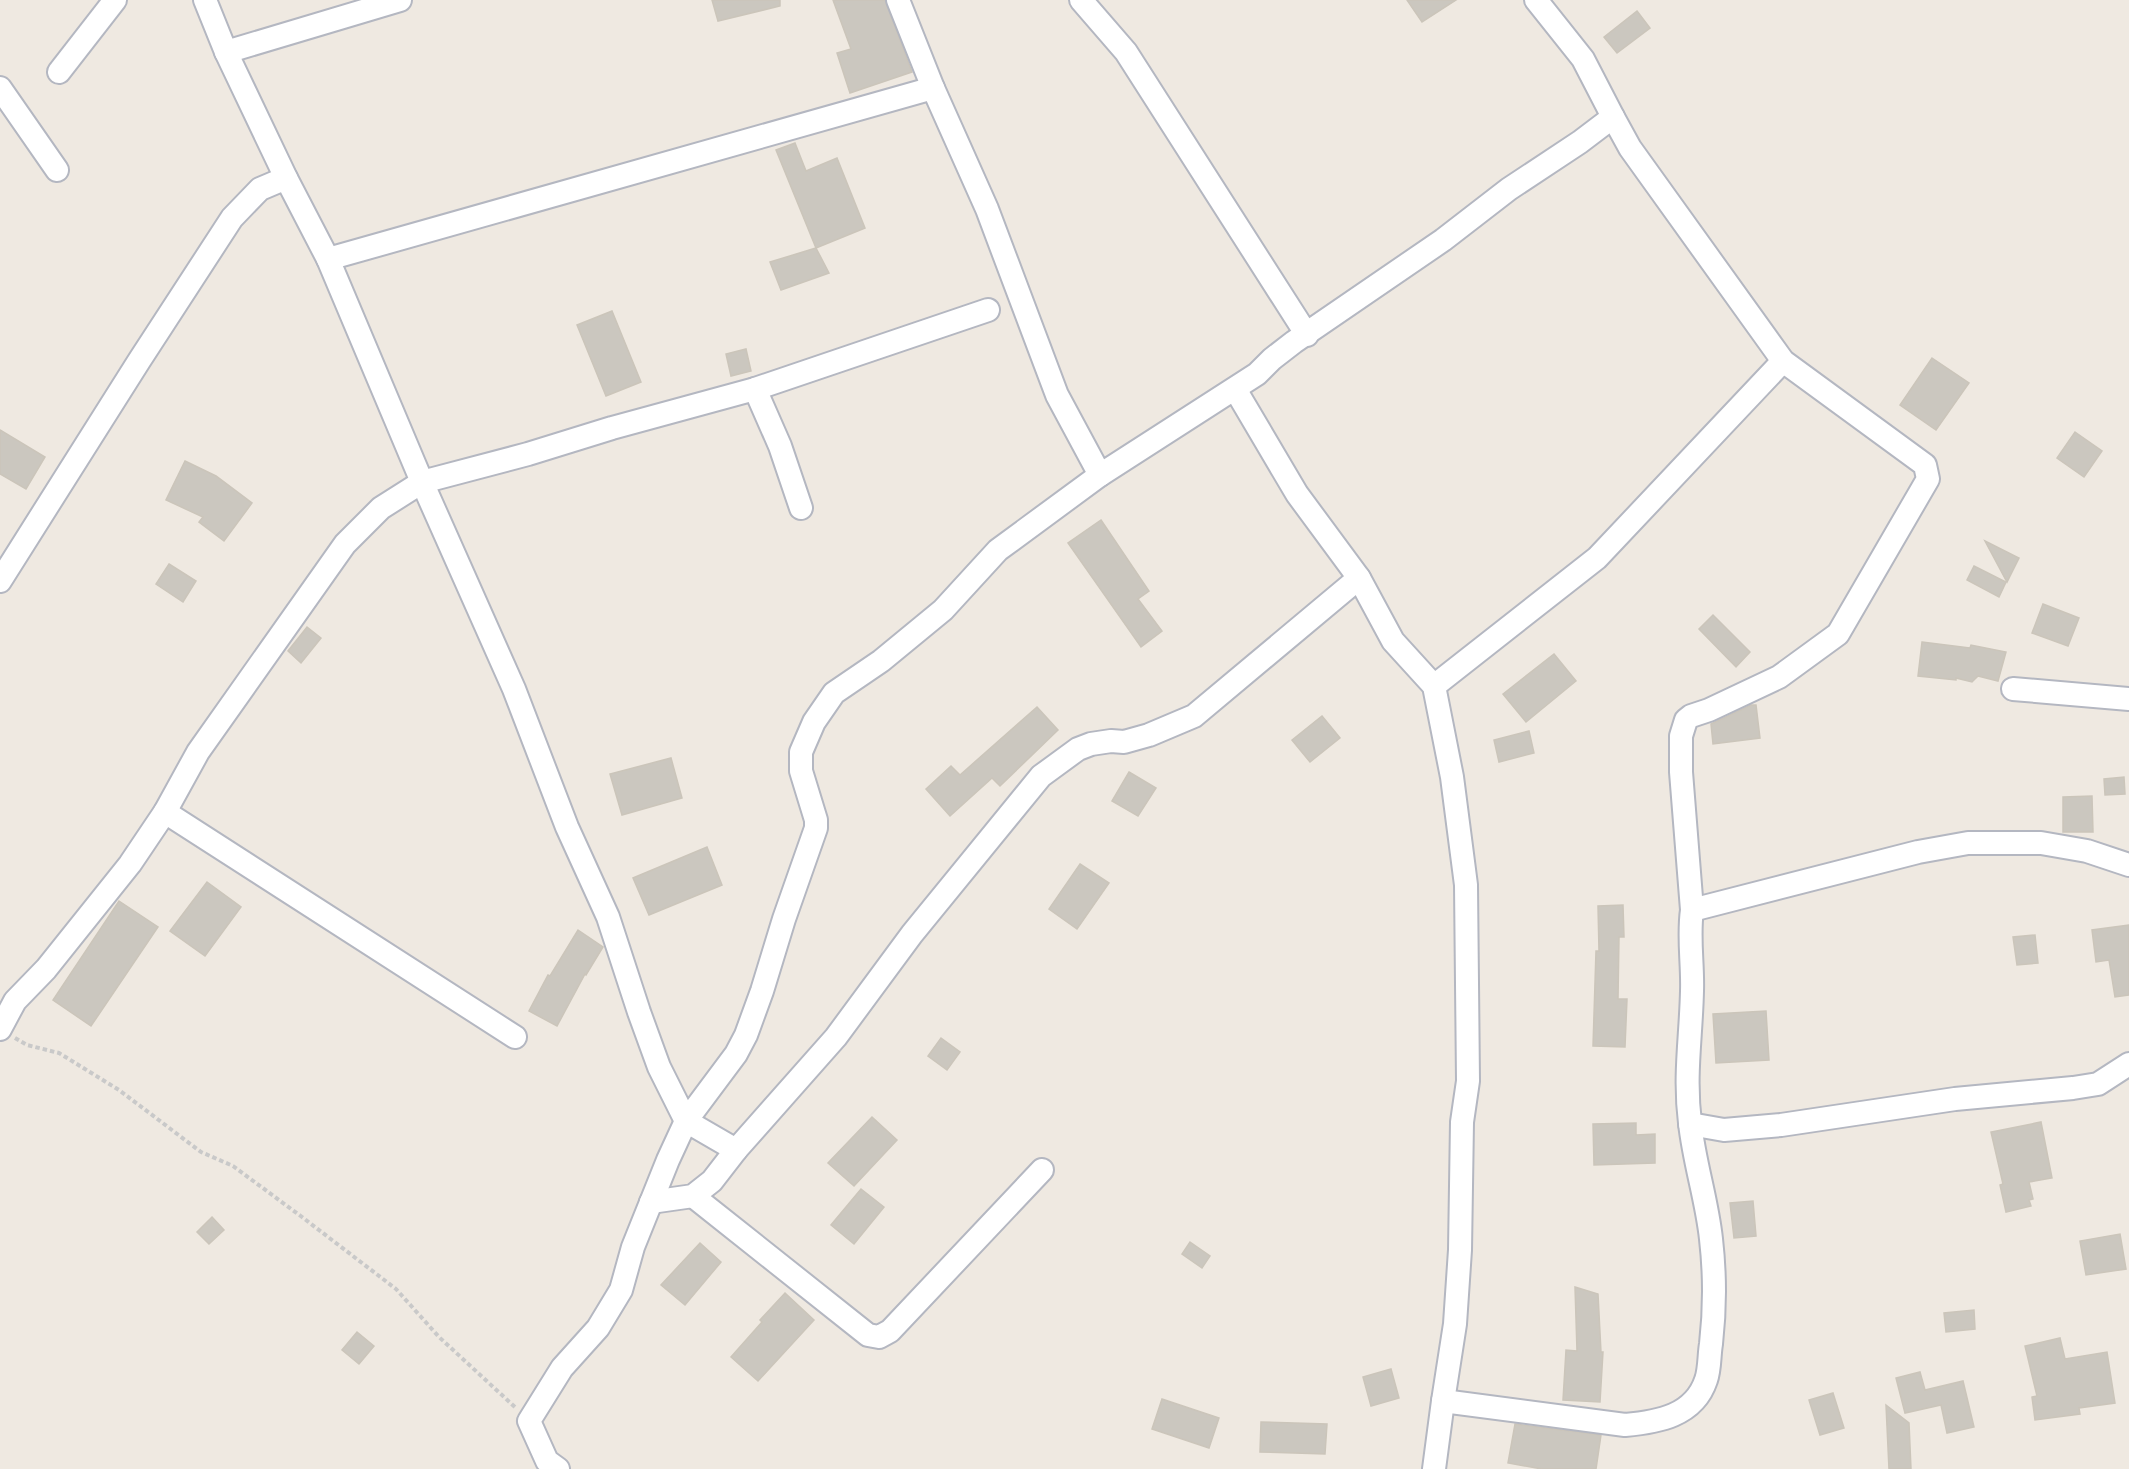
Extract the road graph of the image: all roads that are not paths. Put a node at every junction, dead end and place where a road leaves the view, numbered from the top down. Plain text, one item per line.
1 (115, 0) edge
2 (205, 0) edge
3 (400, 0) edge
4 (898, 0) edge
5 (1081, 0) edge
6 (1536, 0) edge
7 (226, 52) junction
8 (59, 72) dead end
9 (0, 88) edge
10 (933, 88) junction
11 (1613, 117) junction
12 (57, 170) dead end
13 (286, 178) junction
14 (327, 258) junction
15 (988, 310) dead end
16 (1307, 335) junction
17 (1783, 361) junction
18 (755, 389) junction
19 (1234, 390) junction
20 (1100, 475) junction
21 (422, 482) junction
22 (801, 508) dead end
23 (1359, 578) junction
24 (0, 581) edge
25 (1434, 686) junction
26 (2013, 689) dead end
27 (2129, 699) edge
28 (165, 813) junction
29 (2129, 865) edge
30 (1692, 910) junction
31 (4, 1032) edge
32 (515, 1037) dead end
33 (2128, 1068) edge
34 (686, 1121) junction
35 (1690, 1124) junction
36 (736, 1150) junction
37 (1042, 1170) dead end
38 (693, 1196) junction
39 (651, 1202) junction
40 (1443, 1401) junction
41 (558, 1469) edge
42 (1434, 1469) edge

1 - 8 street
2 - 7 street
3 - 7 street
4 - 10 street
5 - 16 street
6 - 11 street
7 - 13 street
9 - 12 street
10 - 14 street
10 - 20 street
11 - 16 street
11 - 17 street
13 - 14 street
13 - 24 street
14 - 21 street
15 - 18 street
16 - 19 street
17 - 25 street
17 - 30 street
18 - 21 street
18 - 22 street
19 - 20 street
19 - 23 street
20 - 34 street
21 - 28 street
21 - 34 street
23 - 25 street
23 - 36 street
25 - 40 street
26 - 27 street
28 - 31 street
28 - 32 street
29 - 30 street
30 - 35 street
33 - 35 street
34 - 36 street
34 - 39 street
35 - 40 street
36 - 38 street
37 - 38 street
38 - 39 street
39 - 41 street
40 - 42 street

